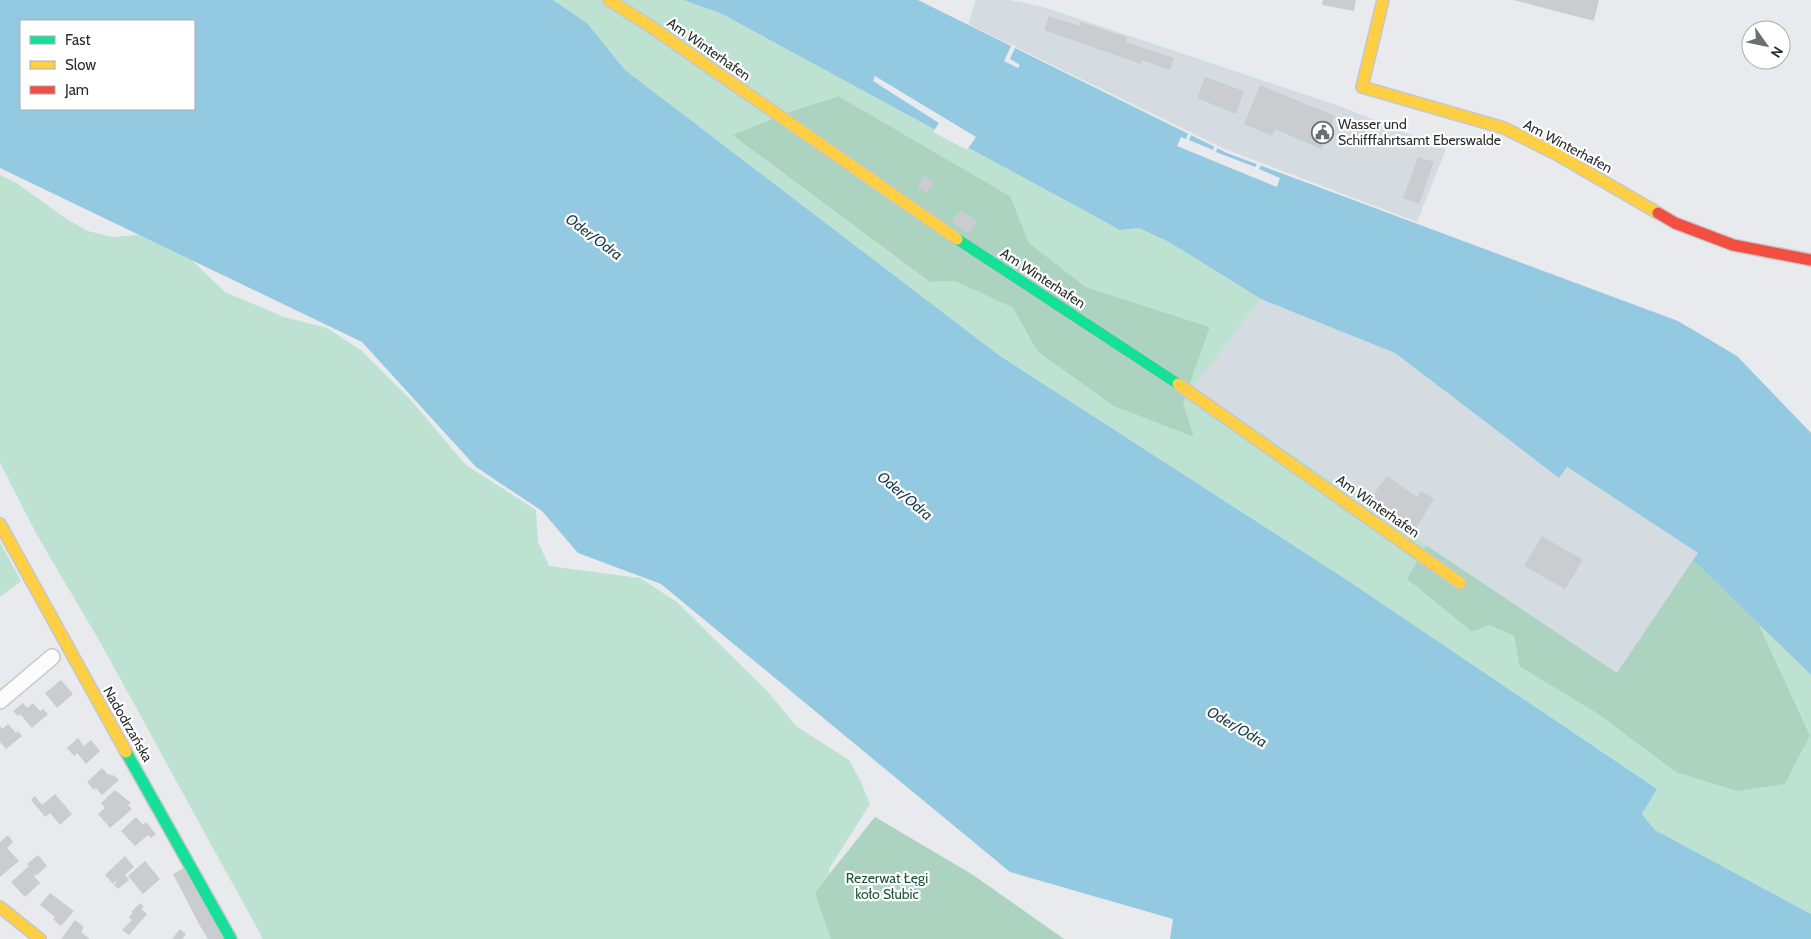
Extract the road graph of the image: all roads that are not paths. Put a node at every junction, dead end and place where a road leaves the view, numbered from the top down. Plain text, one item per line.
1 (609, 0) edge
2 (1383, 0) edge
3 (1811, 260) edge
4 (0, 524) edge
5 (1460, 583) dead end
6 (52, 657) dead end
7 (0, 701) edge
8 (0, 907) edge
9 (40, 939) edge
10 (231, 939) edge

1 - 5 street, Am Winterhafen
2 - 3 street, Am Winterhafen
4 - 10 street, Nadodrzańska
6 - 7 street
8 - 9 street

